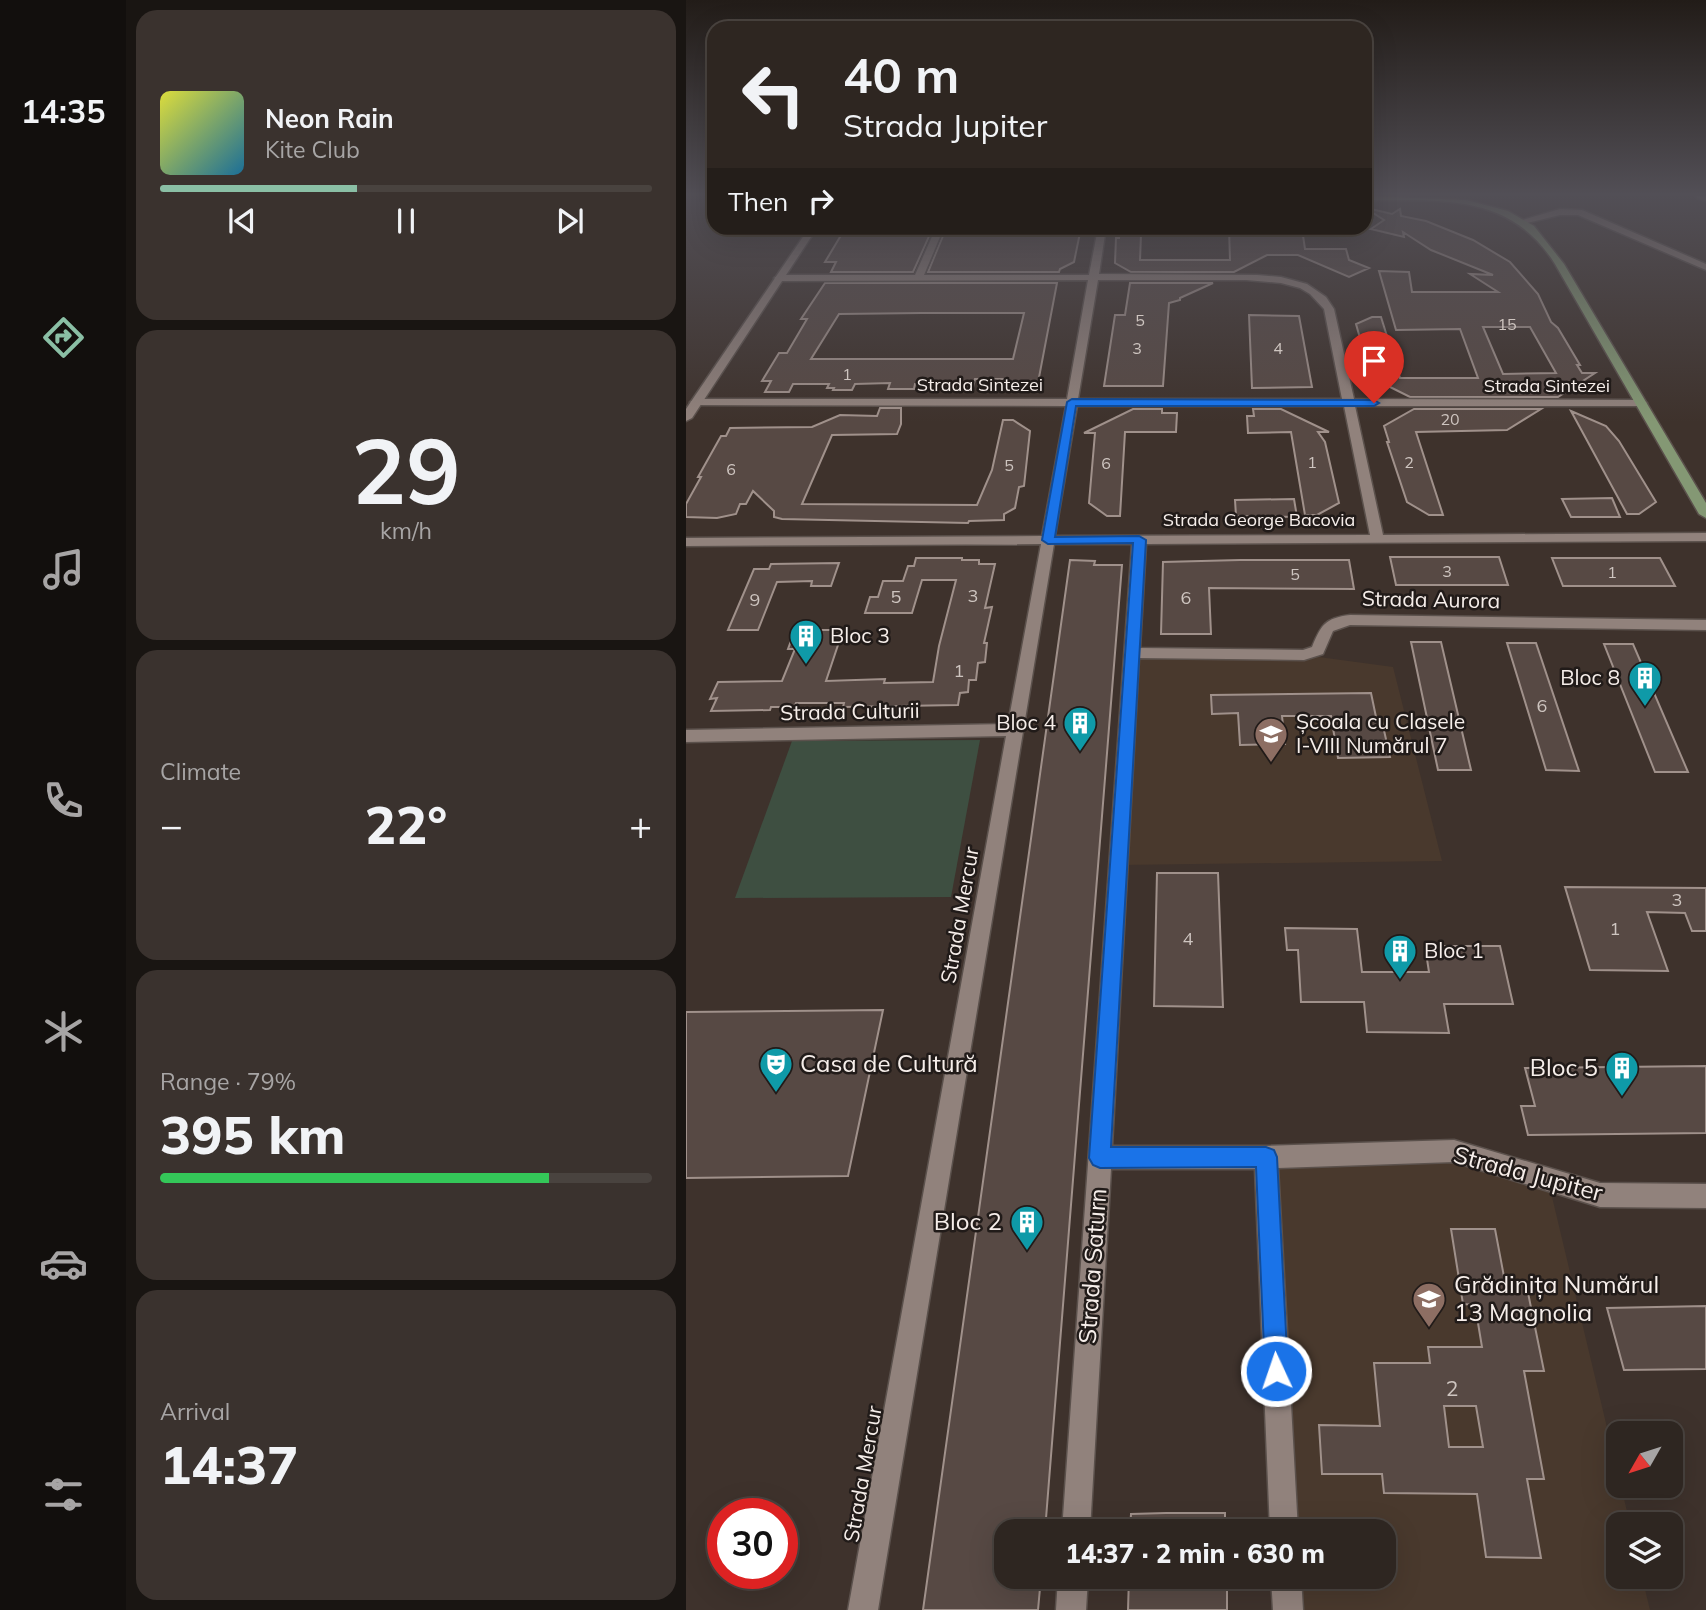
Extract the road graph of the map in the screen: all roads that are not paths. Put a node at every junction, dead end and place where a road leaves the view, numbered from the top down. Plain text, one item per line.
1 (784, 271) edge
2 (921, 271) edge
3 (1094, 271) edge
4 (1562, 271) edge
5 (779, 278) junction
6 (918, 278) junction
7 (1093, 278) junction
8 (696, 402) junction
9 (1072, 402) junction
10 (1348, 403) junction
11 (1641, 403) junction
12 (686, 418) edge
13 (1706, 514) edge
14 (1706, 537) edge
15 (1377, 538) junction
16 (1048, 540) junction
17 (1139, 540) junction
18 (686, 542) edge
19 (1706, 625) edge
20 (1132, 653) junction
21 (1015, 730) junction
22 (686, 736) edge
23 (1266, 1157) junction
24 (1100, 1158) junction
25 (1706, 1196) edge
26 (1077, 1519) edge
27 (1283, 1519) edge
28 (1072, 1589) edge
29 (1286, 1589) edge
30 (863, 1610) edge
31 (1071, 1610) edge
32 (1287, 1610) edge

1 - 5 street
2 - 6 street
3 - 7 street, Strada Mercur
4 - 11 main road
5 - 6 street
5 - 8 street
6 - 7 street
7 - 9 street, Strada Mercur
7 - 10 street
8 - 9 street, Strada Sintezei
8 - 12 street
9 - 10 street, Strada Sintezei
9 - 16 street, Strada Mercur
10 - 11 street, Strada Sintezei
10 - 15 street
11 - 13 main road
14 - 15 street, Strada George Bacovia
15 - 17 street, Strada George Bacovia
16 - 17 street, Strada George Bacovia
16 - 18 street, Strada George Bacovia
16 - 21 street, Strada Mercur
17 - 20 street, Strada Saturn
19 - 20 street, Strada Aurora
20 - 24 street, Strada Saturn
21 - 22 street, Strada Culturii
21 - 30 street, Strada Mercur
23 - 24 street, Strada Jupiter
23 - 25 street, Strada Jupiter
23 - 27 street
24 - 26 street, Strada Saturn
28 - 31 street
29 - 32 street

